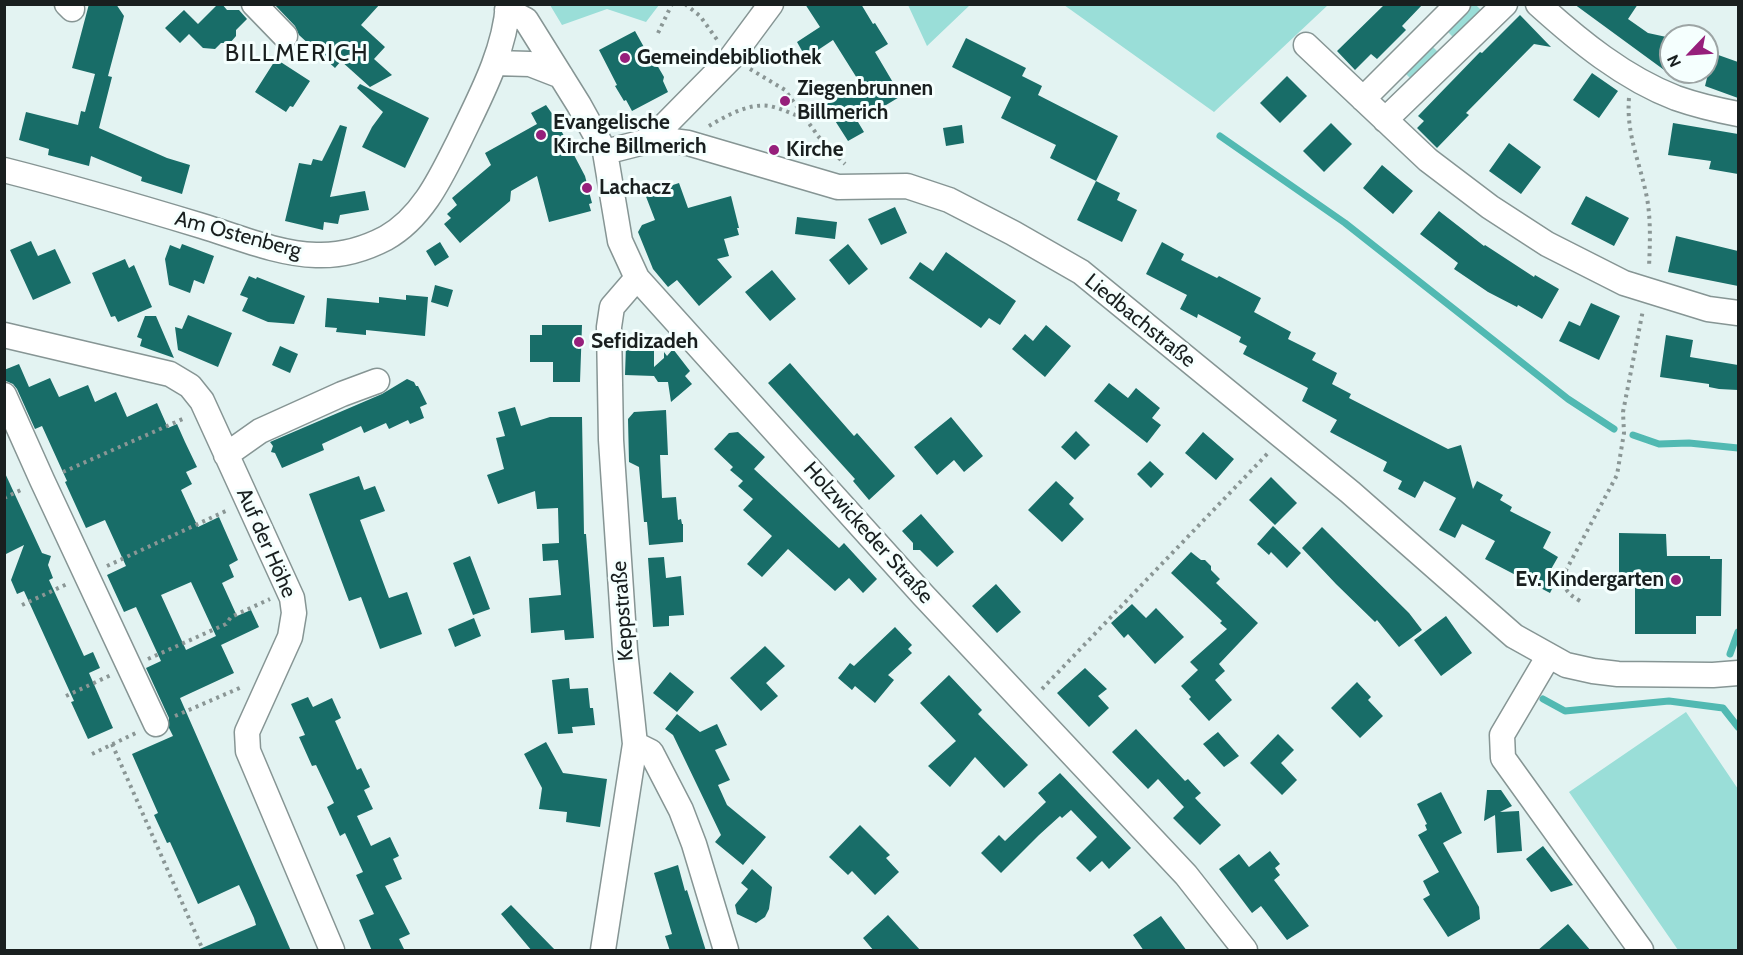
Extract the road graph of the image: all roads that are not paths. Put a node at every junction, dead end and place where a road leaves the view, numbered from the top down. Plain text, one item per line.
1 (254, 4) edge
2 (771, 4) edge
3 (1458, 4) edge
4 (1505, 4) edge
5 (1538, 4) edge
6 (508, 7) edge
7 (285, 36) dead end
8 (1306, 45) dead end
9 (495, 63) junction
10 (561, 76) junction
11 (1363, 99) junction
12 (1738, 114) edge
13 (1385, 120) junction
14 (656, 139) junction
15 (605, 152) junction
16 (4, 170) edge
17 (637, 278) junction
18 (1738, 313) edge
19 (4, 335) edge
20 (377, 381) dead end
21 (4, 394) edge
22 (226, 455) junction
23 (1548, 657) junction
24 (1738, 673) edge
25 (156, 724) road end
26 (635, 744) junction
27 (332, 951) edge
28 (603, 951) edge
29 (726, 951) edge
30 (1245, 951) edge
31 (1641, 951) edge

1 - 7 street
2 - 14 street
3 - 11 street
4 - 13 street
5 - 12 street
6 - 9 street, Am Ostenberg
6 - 10 street, Holzwickeder Straße
8 - 11 street
9 - 10 street
9 - 16 street, Am Ostenberg
10 - 15 street, Holzwickeder Straße
11 - 13 street
13 - 18 street
14 - 15 street, Liedbachstraße
14 - 23 street, Liedbachstraße
15 - 17 street, Holzwickeder Straße
17 - 26 street, Keppstraße
17 - 30 street, Holzwickeder Straße
19 - 22 street, Auf der Höhe
20 - 22 street
21 - 25 street
22 - 27 street, Auf der Höhe
23 - 24 street, Liedbachstraße
23 - 31 street
26 - 28 street, Keppstraße
26 - 29 street

